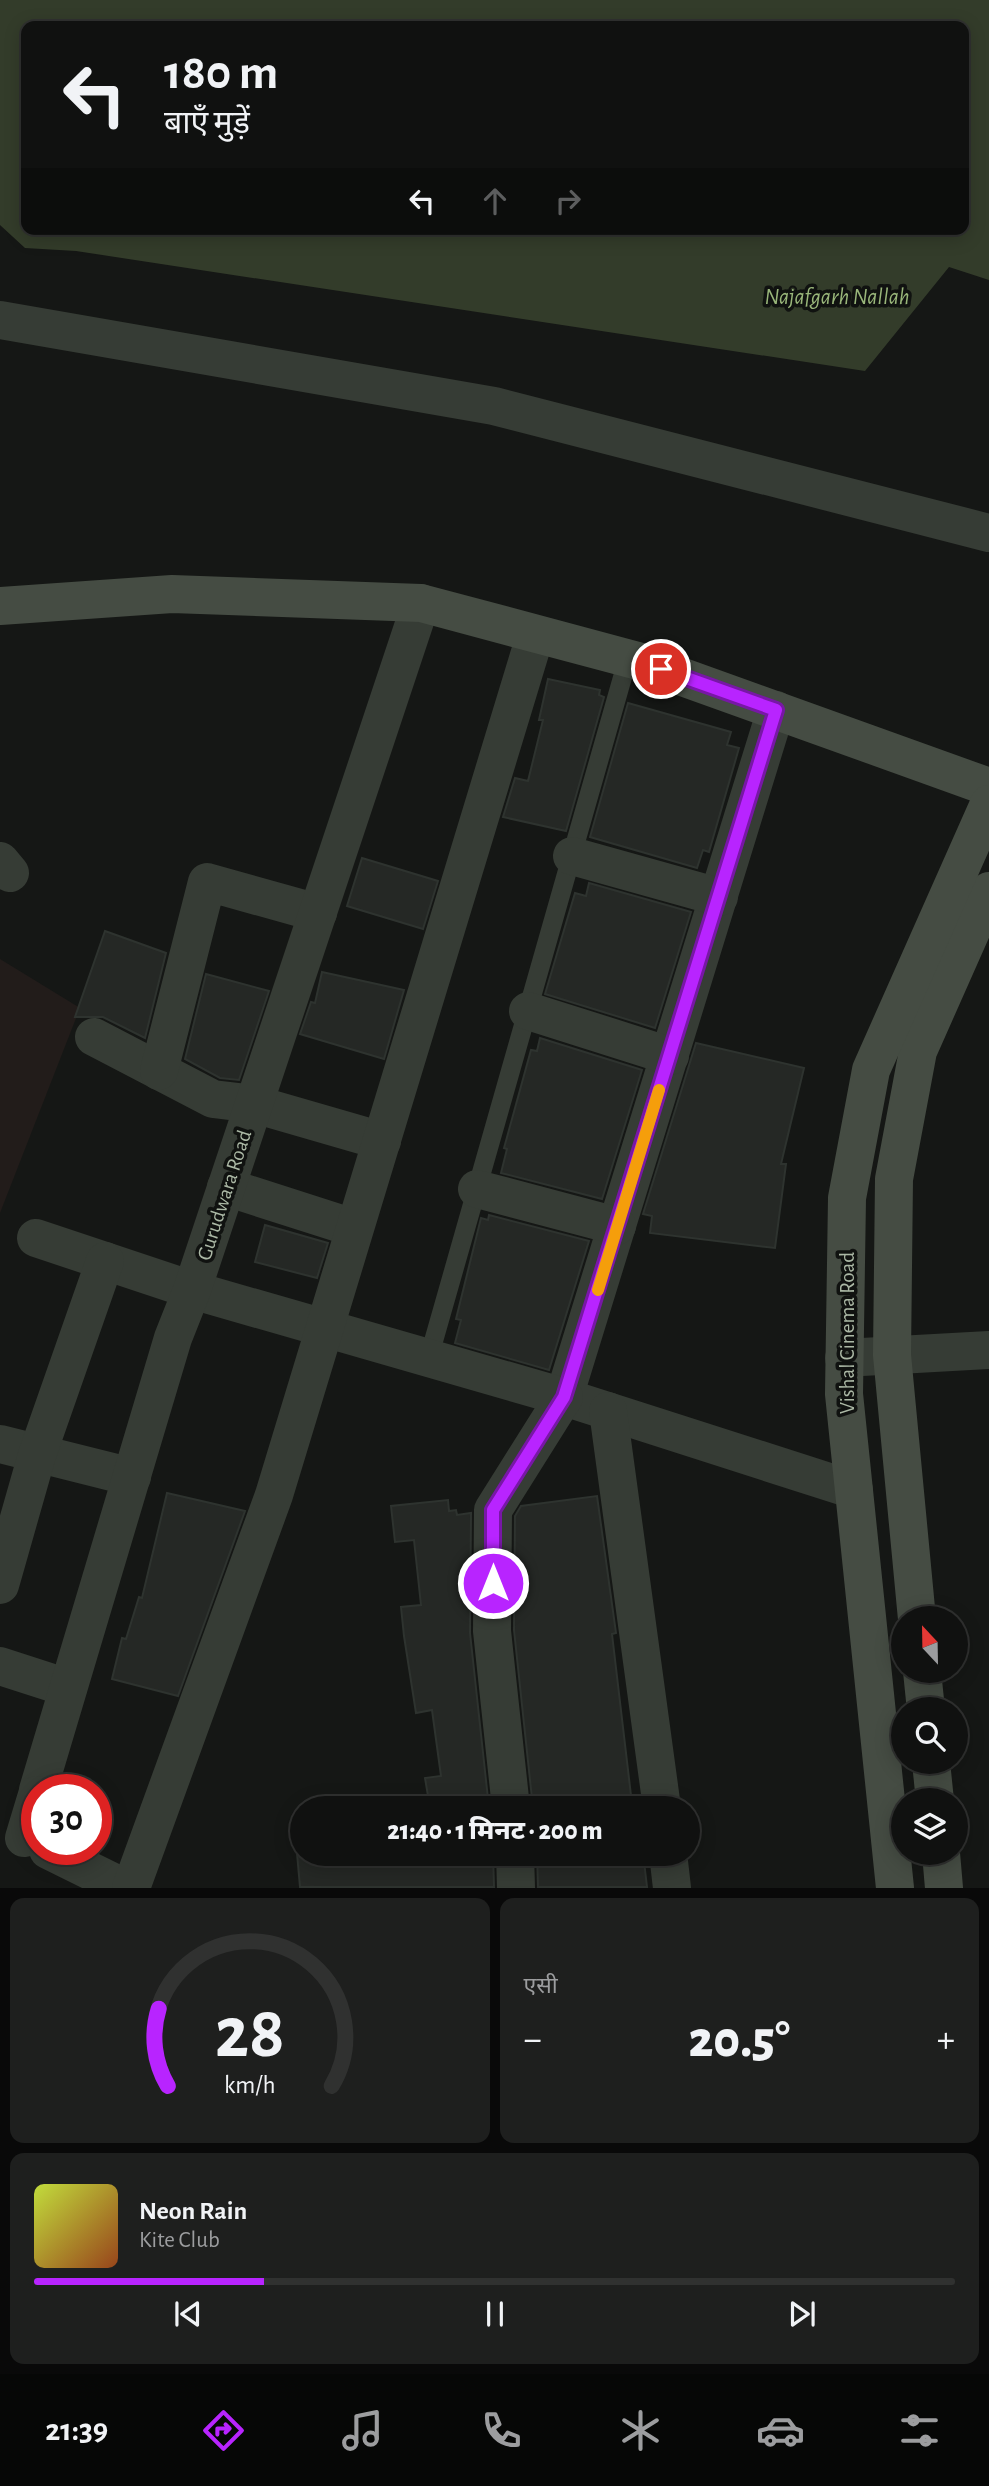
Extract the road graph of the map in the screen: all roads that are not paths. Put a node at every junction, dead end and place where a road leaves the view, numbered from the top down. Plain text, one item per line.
1 (0, 320) edge
2 (989, 533) edge
3 (421, 603) junction
4 (0, 606) edge
5 (535, 636) junction
6 (628, 658) junction
7 (776, 710) junction
8 (989, 787) edge
9 (989, 804) edge
10 (572, 856) junction
11 (989, 891) edge
12 (719, 897) junction
13 (318, 912) junction
14 (528, 1011) junction
15 (94, 1037) dead end
16 (670, 1056) junction
17 (159, 1071) junction
18 (254, 1104) junction
19 (382, 1141) junction
20 (226, 1187) junction
21 (477, 1189) junction
22 (617, 1226) junction
23 (354, 1228) junction
24 (36, 1238) dead end
25 (106, 1261) junction
26 (192, 1290) junction
27 (324, 1326) junction
28 (989, 1350) edge
29 (892, 1355) junction
30 (429, 1357) junction
31 (845, 1359) junction
32 (564, 1397) junction
33 (608, 1411) junction
34 (0, 1444) edge
35 (37, 1455) junction
36 (132, 1477) junction
37 (854, 1490) junction
38 (0, 1585) edge
39 (915, 1606) edge
40 (0, 1666) edge
41 (68, 1688) junction
42 (43, 1774) edge
43 (509, 1796) edge
44 (660, 1796) edge
45 (74, 1865) edge
46 (942, 1865) edge
47 (515, 1866) edge
48 (669, 1866) edge
49 (125, 1888) edge
50 (131, 1888) edge
51 (516, 1888) edge
52 (672, 1888) edge
53 (895, 1888) edge
54 (944, 1888) edge

1 - 2 street
3 - 4 street
3 - 5 street
3 - 13 street, Gurudwara Road
5 - 6 street
5 - 19 street
6 - 7 street
6 - 10 lane
7 - 8 street
7 - 12 street
9 - 31 street, Vishal Cinema Road
10 - 12 street
10 - 14 lane
11 - 29 street
12 - 16 street
13 - 17 street
13 - 18 street, Gurudwara Road
14 - 16 street
14 - 21 lane
15 - 17 street
16 - 22 street
17 - 18 street
18 - 19 street
18 - 20 street, Gurudwara Road
19 - 23 street
20 - 23 street
20 - 26 street, Gurudwara Road
21 - 22 street
21 - 30 lane
22 - 32 street
23 - 27 street
24 - 25 street
25 - 26 street
25 - 35 street
26 - 27 street
26 - 36 street, Gurudwara Road
27 - 30 street
27 - 50 street
28 - 29 street
29 - 31 street
29 - 39 street
30 - 32 street
31 - 37 street, Vishal Cinema Road
32 - 33 street
32 - 43 street
33 - 37 street
33 - 44 street
34 - 35 street
35 - 36 street
35 - 38 street
36 - 41 street, Gurudwara Road
37 - 53 street, Vishal Cinema Road
40 - 41 street
41 - 42 street, Gurudwara Road
45 - 49 street
46 - 54 street
47 - 51 street
48 - 52 street

